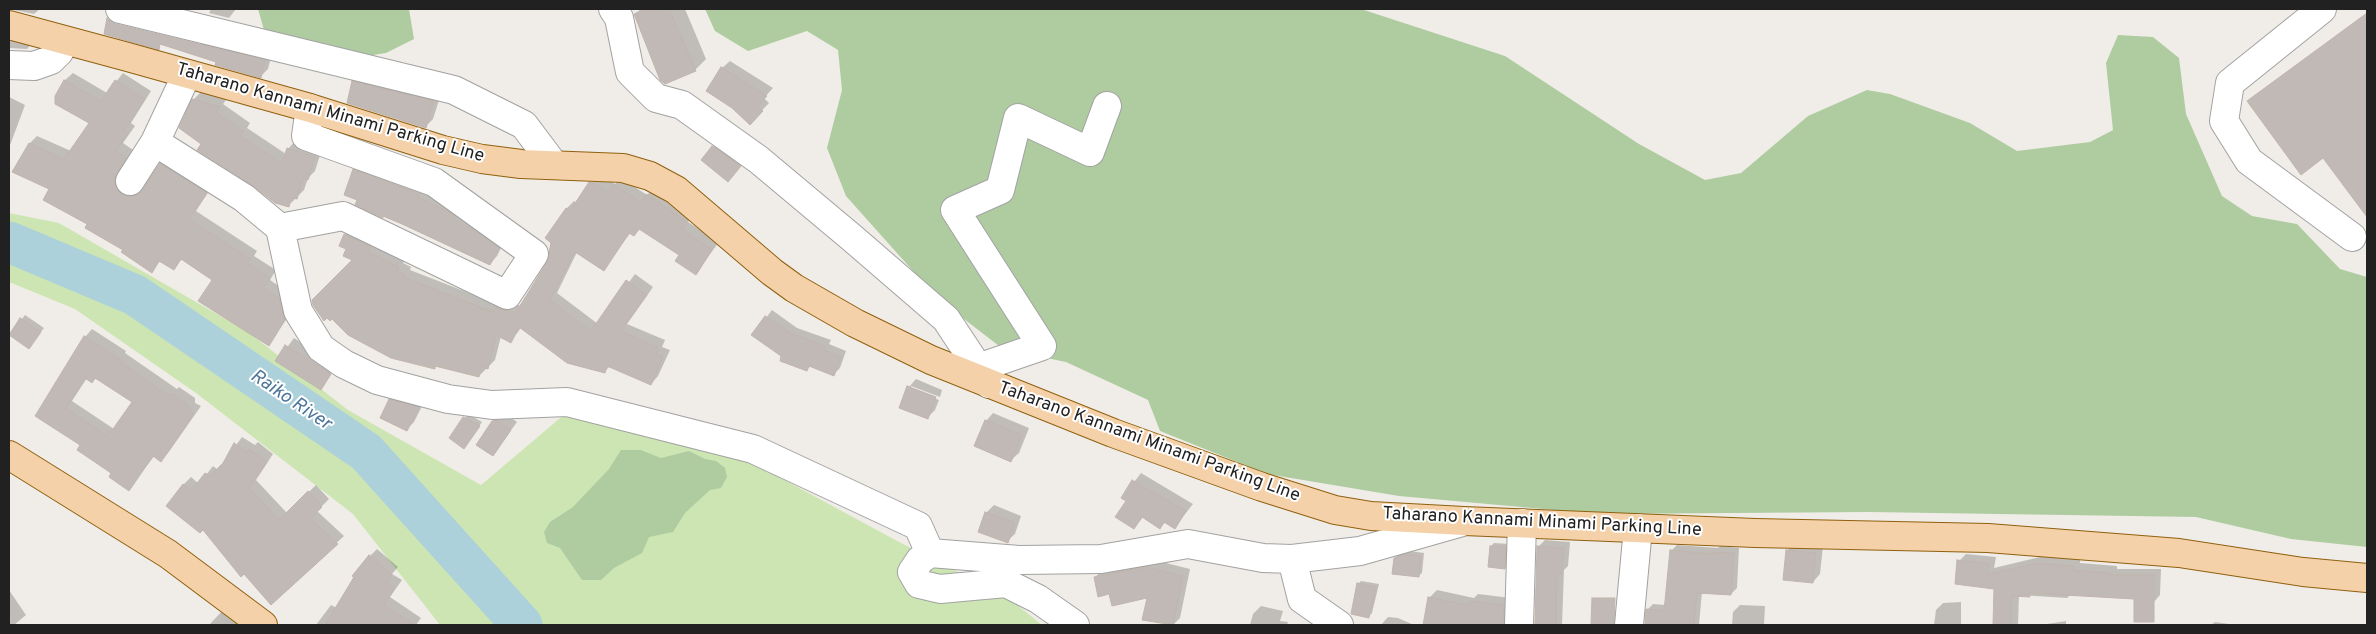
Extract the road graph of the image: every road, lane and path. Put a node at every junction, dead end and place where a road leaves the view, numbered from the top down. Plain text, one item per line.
1 (120, 9) edge
2 (613, 9) edge
3 (2322, 9) edge
4 (9, 26) edge
5 (65, 41) junction
6 (9, 65) edge
7 (187, 74) junction
8 (1107, 106) dead end
9 (310, 108) junction
10 (155, 142) junction
11 (554, 164) junction
12 (130, 181) dead end
13 (280, 228) junction
14 (2352, 237) dead end
15 (984, 376) junction
16 (9, 455) edge
17 (1464, 521) junction
18 (1522, 523) junction
19 (1638, 528) junction
20 (930, 553) junction
21 (1292, 559) junction
22 (2367, 578) edge
23 (263, 625) edge
24 (1075, 625) edge
25 (1339, 625) edge
26 (1519, 625) edge
27 (1628, 625) edge

1 - 11 street
2 - 15 street
3 - 14 street
4 - 5 main road, Taharano Kannami Minami Parking Line
5 - 6 street
5 - 7 main road, Taharano Kannami Minami Parking Line
7 - 9 main road, Taharano Kannami Minami Parking Line
7 - 10 street
8 - 15 street
9 - 11 main road, Taharano Kannami Minami Parking Line
9 - 13 street
10 - 12 street
10 - 13 street
11 - 15 main road, Taharano Kannami Minami Parking Line
13 - 20 street
15 - 17 main road, Taharano Kannami Minami Parking Line
16 - 23 main road
17 - 18 main road, Taharano Kannami Minami Parking Line
17 - 21 street
18 - 19 main road, Taharano Kannami Minami Parking Line
18 - 26 street
19 - 22 main road, Taharano Kannami Minami Parking Line
19 - 27 street
20 - 21 street
20 - 24 street
21 - 25 street

